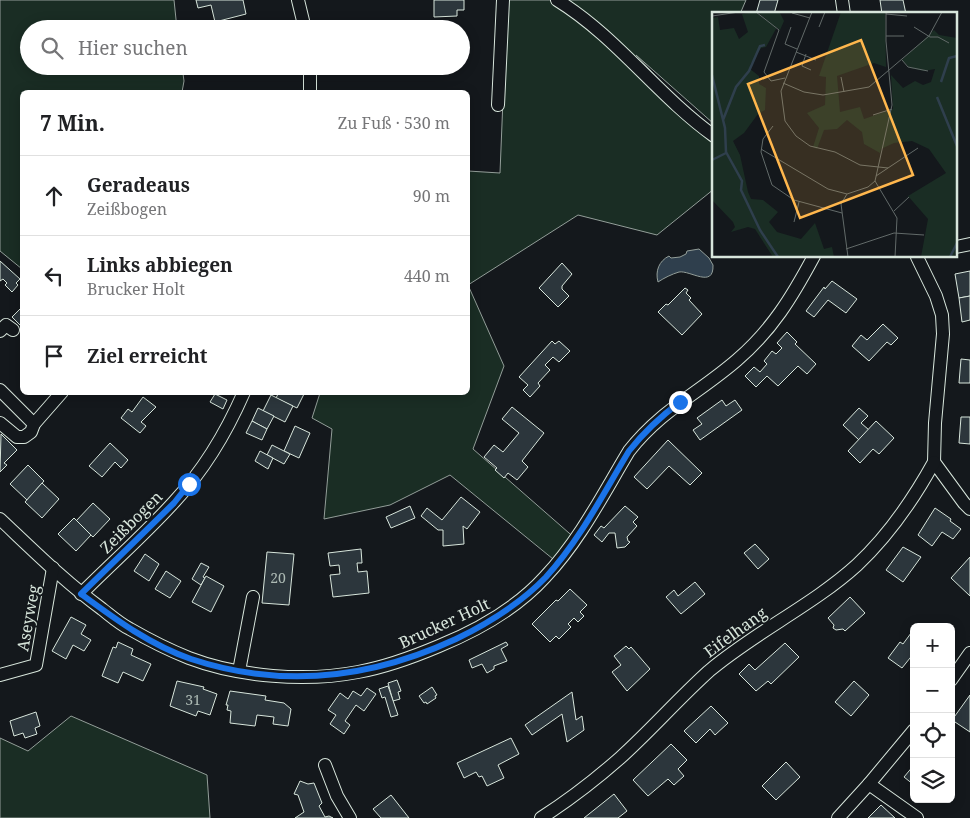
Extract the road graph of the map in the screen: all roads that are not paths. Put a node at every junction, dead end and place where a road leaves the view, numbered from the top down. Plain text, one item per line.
1 (298, 0) edge
2 (503, 0) edge
3 (557, 0) edge
4 (303, 20) edge
5 (310, 75) edge
6 (310, 90) edge
7 (498, 106) dead end
8 (712, 134) edge
9 (813, 258) edge
10 (919, 258) edge
11 (0, 390) edge
12 (59, 395) edge
13 (243, 395) edge
14 (0, 423) edge
15 (34, 424) junction
16 (934, 462) junction
17 (970, 509) edge
18 (0, 519) edge
19 (53, 568) junction
20 (81, 594) junction
21 (253, 597) dead end
22 (970, 653) edge
23 (239, 671) junction
24 (955, 674) edge
25 (0, 675) edge
26 (910, 735) edge
27 (325, 765) dead end
28 (869, 784) junction
29 (350, 818) edge
30 (542, 818) edge
31 (838, 818) edge
32 (917, 818) edge

1 - 4 street
2 - 7 street
3 - 8 street
5 - 6 street
9 - 23 street, Brucker Holt
10 - 16 street
11 - 15 street
12 - 15 street
13 - 20 street, Zeißbogen
14 - 15 street
16 - 17 street
16 - 30 street, Eifelhang
18 - 19 street, Brucker Holt
19 - 20 street, Brucker Holt
19 - 25 street, Aseyweg
20 - 23 street, Brucker Holt
21 - 23 street
22 - 24 street
26 - 28 street
27 - 29 street
28 - 31 street
28 - 32 street

